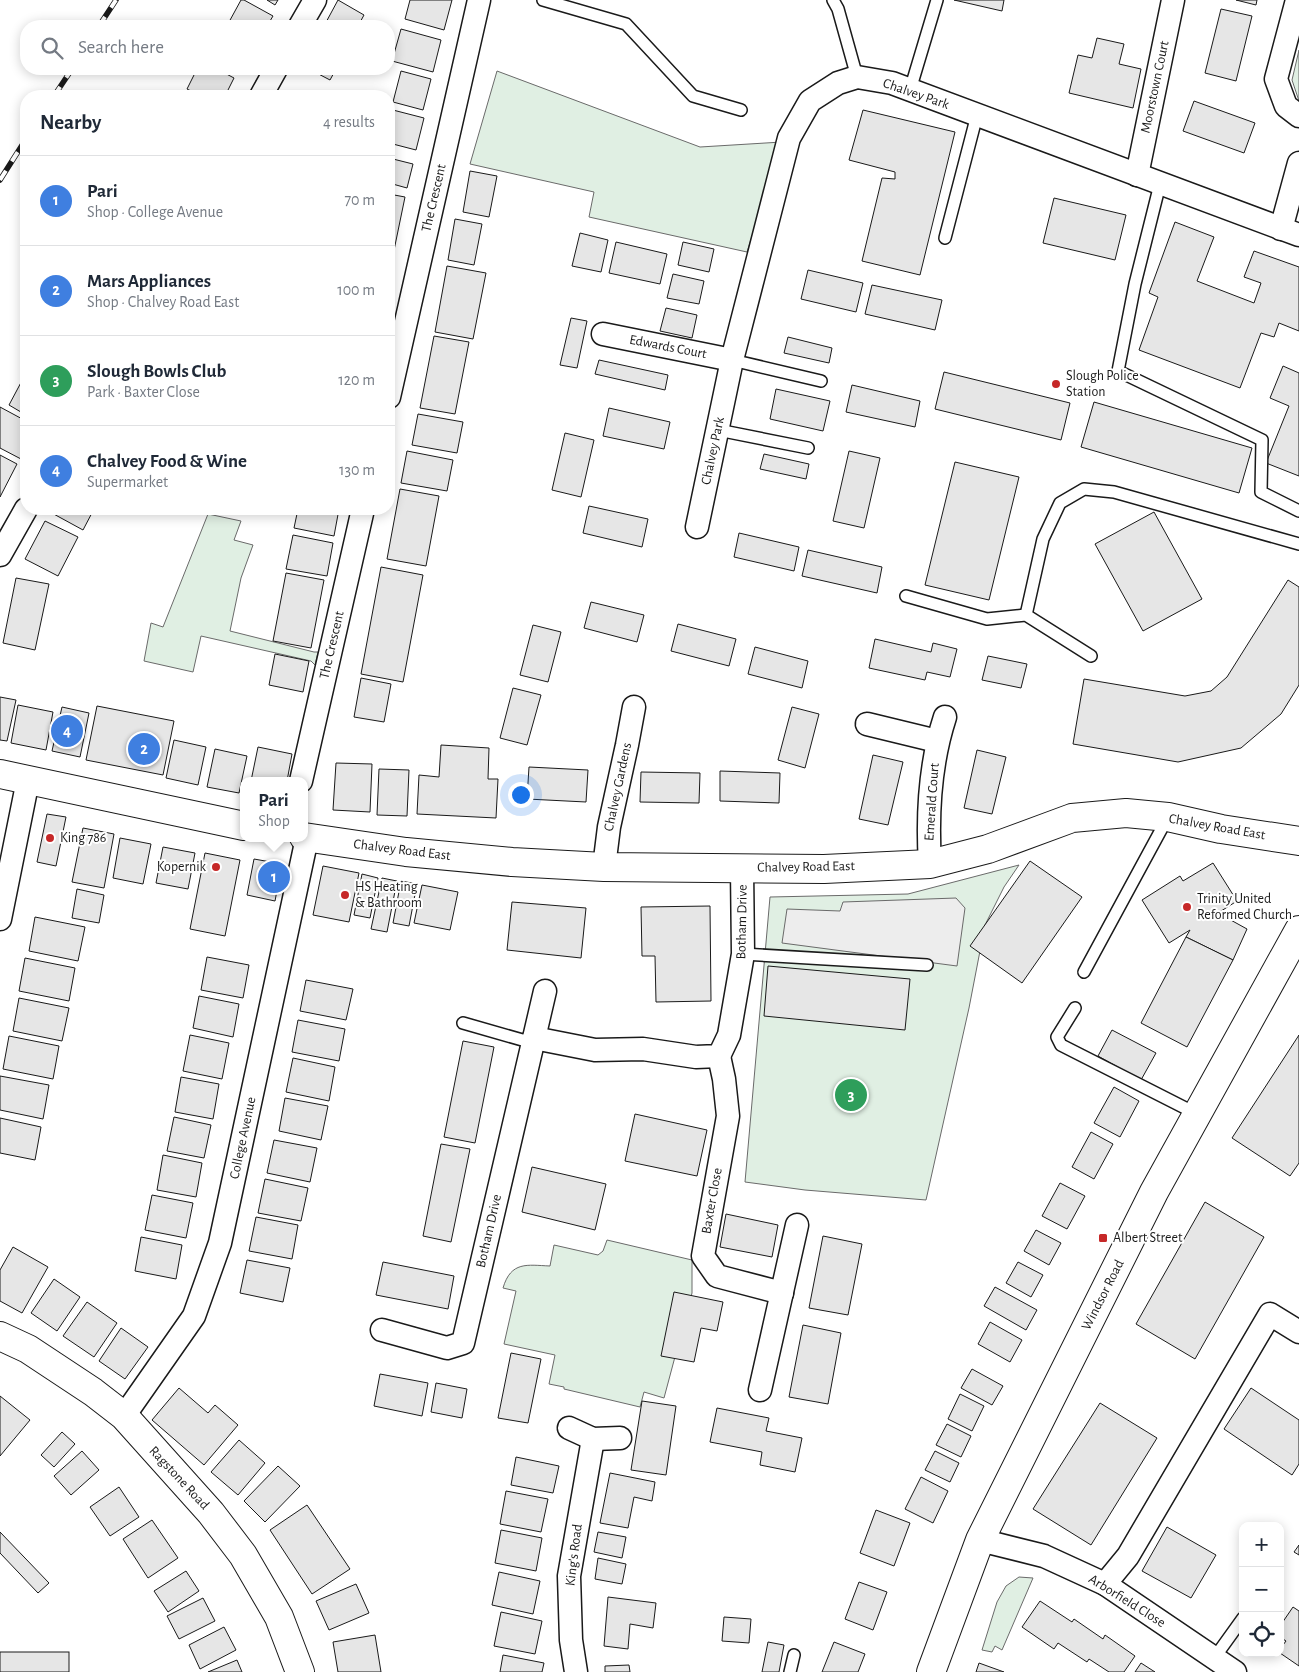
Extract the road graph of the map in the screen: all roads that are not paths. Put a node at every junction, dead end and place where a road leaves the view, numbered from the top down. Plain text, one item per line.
1 (315, 0) edge
2 (479, 0) edge
3 (543, 0) edge
4 (834, 0) edge
5 (937, 0) edge
6 (1173, 0) edge
7 (1297, 0) edge
8 (303, 20) edge
9 (272, 75) edge
10 (857, 77) junction
11 (264, 90) edge
12 (910, 90) junction
13 (741, 110) dead end
14 (977, 115) junction
15 (1299, 116) edge
16 (1299, 162) edge
17 (1137, 175) junction
18 (1160, 184) junction
19 (1290, 232) edge
20 (945, 238) dead end
21 (603, 334) dead end
22 (732, 360) junction
23 (395, 371) edge
24 (821, 381) dead end
25 (718, 430) junction
26 (808, 448) dead end
27 (1299, 511) edge
28 (23, 515) edge
29 (362, 515) edge
30 (698, 527) dead end
31 (1299, 544) edge
32 (0, 555) edge
33 (906, 596) dead end
34 (1026, 615) junction
35 (1091, 656) dead end
36 (634, 707) dead end
37 (945, 717) dead end
38 (867, 724) dead end
39 (937, 741) junction
40 (0, 774) edge
41 (302, 777) edge
42 (28, 780) junction
43 (1168, 817) junction
44 (240, 825) edge
45 (308, 837) edge
46 (1299, 841) edge
47 (305, 842) edge
48 (930, 864) junction
49 (604, 867) junction
50 (742, 868) junction
51 (0, 919) edge
52 (1299, 930) edge
53 (743, 954) junction
54 (927, 965) dead end
55 (1084, 972) dead end
56 (545, 992) dead end
57 (1075, 1008) dead end
58 (463, 1023) dead end
59 (534, 1040) junction
60 (719, 1056) junction
61 (1198, 1114) junction
62 (797, 1225) dead end
63 (782, 1293) junction
64 (382, 1330) dead end
65 (1299, 1332) edge
66 (0, 1336) edge
67 (760, 1390) dead end
68 (124, 1416) junction
69 (569, 1428) dead end
70 (620, 1438) dead end
71 (593, 1439) junction
72 (980, 1540) junction
73 (1105, 1584) junction
74 (1239, 1624) edge
75 (794, 1655) dead end
76 (1215, 1657) junction
77 (300, 1672) edge
78 (576, 1672) edge
79 (790, 1672) edge
80 (931, 1672) edge
81 (1235, 1672) edge

1 - 8 street
2 - 23 street, The Crescent
3 - 13 lane
4 - 10 lane
5 - 12 lane
6 - 17 street, Moorstown Court
7 - 15 street
9 - 11 street
10 - 12 street, Chalvey Park
10 - 22 street, Chalvey Park
12 - 14 street, Chalvey Park
14 - 17 street, Chalvey Park
14 - 20 lane
16 - 19 street
17 - 18 street, Chalvey Park
18 - 19 street, Chalvey Park
18 - 27 lane
21 - 22 street, Edwards Court
22 - 24 lane
22 - 25 street, Chalvey Park
25 - 26 lane
25 - 30 street, Chalvey Park
28 - 32 street
29 - 41 street, The Crescent
31 - 34 lane
33 - 34 lane
34 - 35 lane
36 - 49 street, Chalvey Gardens
37 - 39 street, Emerald Court
38 - 39 street
39 - 48 street, Emerald Court
40 - 42 main road
42 - 44 main road
42 - 51 street
43 - 46 main road, Chalvey Road East
43 - 48 main road, Chalvey Road East
43 - 55 lane
45 - 49 main road, Chalvey Road East
47 - 68 street, College Avenue
48 - 50 main road, Chalvey Road East
49 - 50 main road, Chalvey Road East
50 - 53 street, Botham Drive
52 - 61 main road, Windsor Road
53 - 54 lane
53 - 60 street, Botham Drive
56 - 59 street, Botham Drive
57 - 61 lane
58 - 59 lane
59 - 60 street
59 - 64 street, Botham Drive
60 - 63 street, Baxter Close
61 - 72 main road, Windsor Road
62 - 63 street
63 - 67 street
65 - 73 street
66 - 68 main road, Ragstone Road
68 - 77 main road, Ragstone Road
69 - 71 street
70 - 71 street
71 - 78 street, King's Road
72 - 73 street, Arborfield Close
72 - 80 main road, Windsor Road
73 - 76 street, Arborfield Close
74 - 76 lane
75 - 79 lane
76 - 81 street, Arborfield Close

